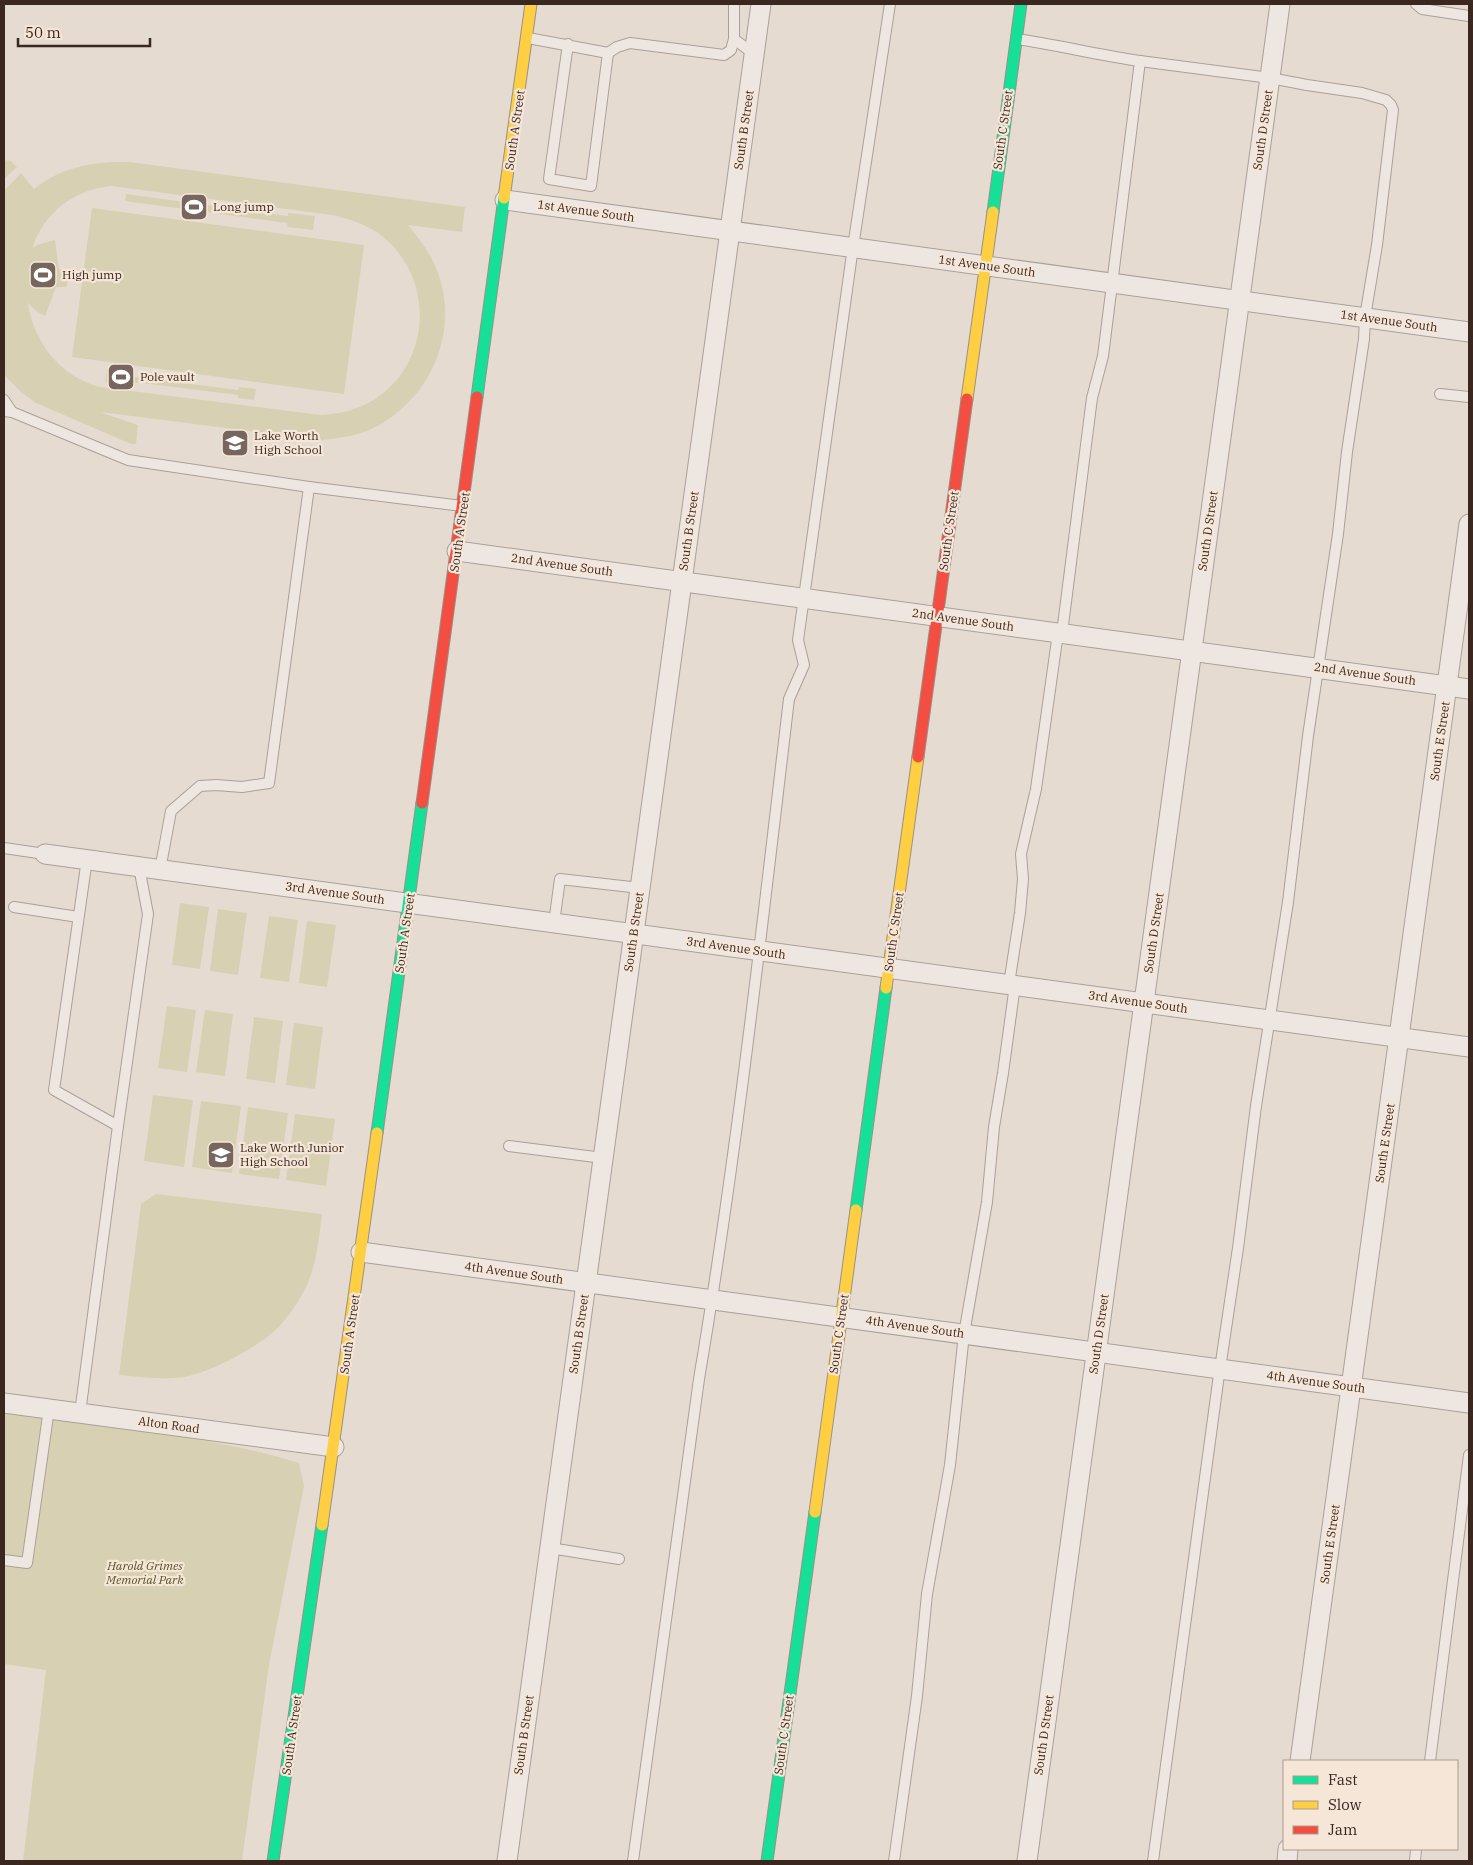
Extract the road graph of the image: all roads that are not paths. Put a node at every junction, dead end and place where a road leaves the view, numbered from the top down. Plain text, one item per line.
1 (531, 4) edge
2 (734, 4) edge
3 (761, 4) edge
4 (890, 4) edge
5 (1021, 4) edge
6 (1280, 4) edge
7 (1416, 4) edge
8 (1469, 16) edge
9 (527, 38) junction
10 (734, 39) junction
11 (1016, 39) junction
12 (568, 44) junction
13 (608, 53) junction
14 (754, 54) junction
15 (1140, 61) junction
16 (1270, 78) junction
17 (505, 200) junction
18 (730, 230) junction
19 (853, 247) junction
20 (985, 265) junction
21 (1111, 283) junction
22 (1240, 300) junction
23 (1365, 317) junction
24 (1469, 332) edge
25 (1440, 394) dead end
26 (1469, 397) edge
27 (4, 400) edge
28 (8, 412) edge
29 (309, 487) junction
30 (463, 506) junction
31 (1469, 524) edge
32 (457, 551) junction
33 (682, 581) junction
34 (805, 598) junction
35 (937, 616) junction
36 (1060, 633) junction
37 (1192, 651) junction
38 (1317, 668) junction
39 (1447, 686) junction
40 (1469, 689) edge
41 (4, 848) edge
42 (45, 854) joint
43 (87, 860) junction
44 (140, 867) junction
45 (160, 870) junction
46 (640, 888) junction
47 (409, 903) junction
48 (14, 907) dead end
49 (78, 917) junction
50 (554, 923) junction
51 (634, 934) junction
52 (760, 951) junction
53 (889, 968) junction
54 (1012, 985) junction
55 (1144, 1003) junction
56 (1271, 1020) junction
57 (1399, 1037) junction
58 (1469, 1047) edge
59 (118, 1126) junction
60 (509, 1146) dead end
61 (603, 1158) junction
62 (361, 1252) junction
63 (586, 1283) junction
64 (712, 1300) junction
65 (841, 1318) junction
66 (964, 1334) junction
67 (1096, 1352) junction
68 (1220, 1369) junction
69 (1351, 1387) junction
70 (4, 1403) edge
71 (1469, 1403) edge
72 (49, 1409) junction
73 (80, 1413) junction
74 (334, 1447) junction
75 (1469, 1455) edge
76 (550, 1548) junction
77 (619, 1559) dead end
78 (4, 1560) edge
79 (1300, 1760) edge
80 (1430, 1760) edge
81 (273, 1861) edge
82 (507, 1861) edge
83 (633, 1861) edge
84 (767, 1861) edge
85 (894, 1861) edge
86 (1027, 1861) edge
87 (1152, 1861) edge

1 - 9 street, South A Street
2 - 10 lane
3 - 14 street, South B Street
4 - 19 lane
5 - 11 street, South C Street
6 - 16 street, South D Street
7 - 8 lane
9 - 12 lane
9 - 17 street, South A Street
10 - 13 lane
10 - 14 lane
11 - 15 lane
11 - 20 street, South C Street
12 - 13 lane
12 - 13 lane
14 - 18 street, South B Street
15 - 16 lane
15 - 21 lane
16 - 22 street, South D Street
16 - 23 lane
17 - 18 street, 1st Avenue South
17 - 30 street, South A Street
18 - 19 street, 1st Avenue South
18 - 33 street, South B Street
19 - 20 street, 1st Avenue South
19 - 34 lane
20 - 21 street, 1st Avenue South
20 - 35 street, South C Street
21 - 22 street, 1st Avenue South
21 - 36 lane
22 - 23 street, 1st Avenue South
22 - 37 street, South D Street
23 - 24 street, 1st Avenue South
23 - 38 lane
25 - 26 lane
27 - 28 lane
28 - 29 lane
29 - 30 lane
29 - 45 lane
30 - 32 street, South A Street
31 - 39 street, South E Street
32 - 33 street, 2nd Avenue South
32 - 47 street, South A Street
33 - 34 street, 2nd Avenue South
33 - 46 street, South B Street
34 - 35 street, 2nd Avenue South
34 - 52 lane
35 - 36 street, 2nd Avenue South
35 - 53 street, South C Street
36 - 37 street, 2nd Avenue South
36 - 54 lane
37 - 38 street, 2nd Avenue South
37 - 55 street, South D Street
38 - 39 street, 2nd Avenue South
38 - 56 lane
39 - 40 street, 2nd Avenue South
39 - 57 street, South E Street
41 - 42 lane, 3rd Avenue South
42 - 43 street, 3rd Avenue South
43 - 44 street, 3rd Avenue South
43 - 49 lane
44 - 45 street, 3rd Avenue South
44 - 59 lane
45 - 47 street, 3rd Avenue South
46 - 50 lane
46 - 51 street, South B Street
47 - 50 street, 3rd Avenue South
47 - 62 street, South A Street
48 - 49 lane
49 - 59 lane
50 - 51 street, 3rd Avenue South
51 - 52 street, 3rd Avenue South
51 - 61 street, South B Street
52 - 53 street, 3rd Avenue South
52 - 64 lane
53 - 54 street, 3rd Avenue South
53 - 65 street, South C Street
54 - 55 street, 3rd Avenue South
54 - 66 lane
55 - 56 street, 3rd Avenue South
55 - 67 street, South D Street
56 - 57 street, 3rd Avenue South
56 - 68 lane
57 - 58 street, 3rd Avenue South
57 - 69 street, South E Street
59 - 73 lane
60 - 61 lane
61 - 63 street, South B Street
62 - 63 street, 4th Avenue South
62 - 74 street, South A Street
63 - 64 street, 4th Avenue South
63 - 76 street, South B Street
64 - 65 street, 4th Avenue South
64 - 83 lane
65 - 66 street, 4th Avenue South
65 - 84 street, South C Street
66 - 67 street, 4th Avenue South
66 - 85 lane
67 - 68 street, 4th Avenue South
67 - 86 street, South D Street
68 - 69 street, 4th Avenue South
68 - 87 lane
69 - 71 street, 4th Avenue South
69 - 79 street, South E Street
70 - 72 street, Alton Road
72 - 73 street, Alton Road
72 - 78 lane
73 - 74 street, Alton Road
74 - 81 street, South A Street
75 - 80 lane
76 - 77 lane
76 - 82 street, South B Street

